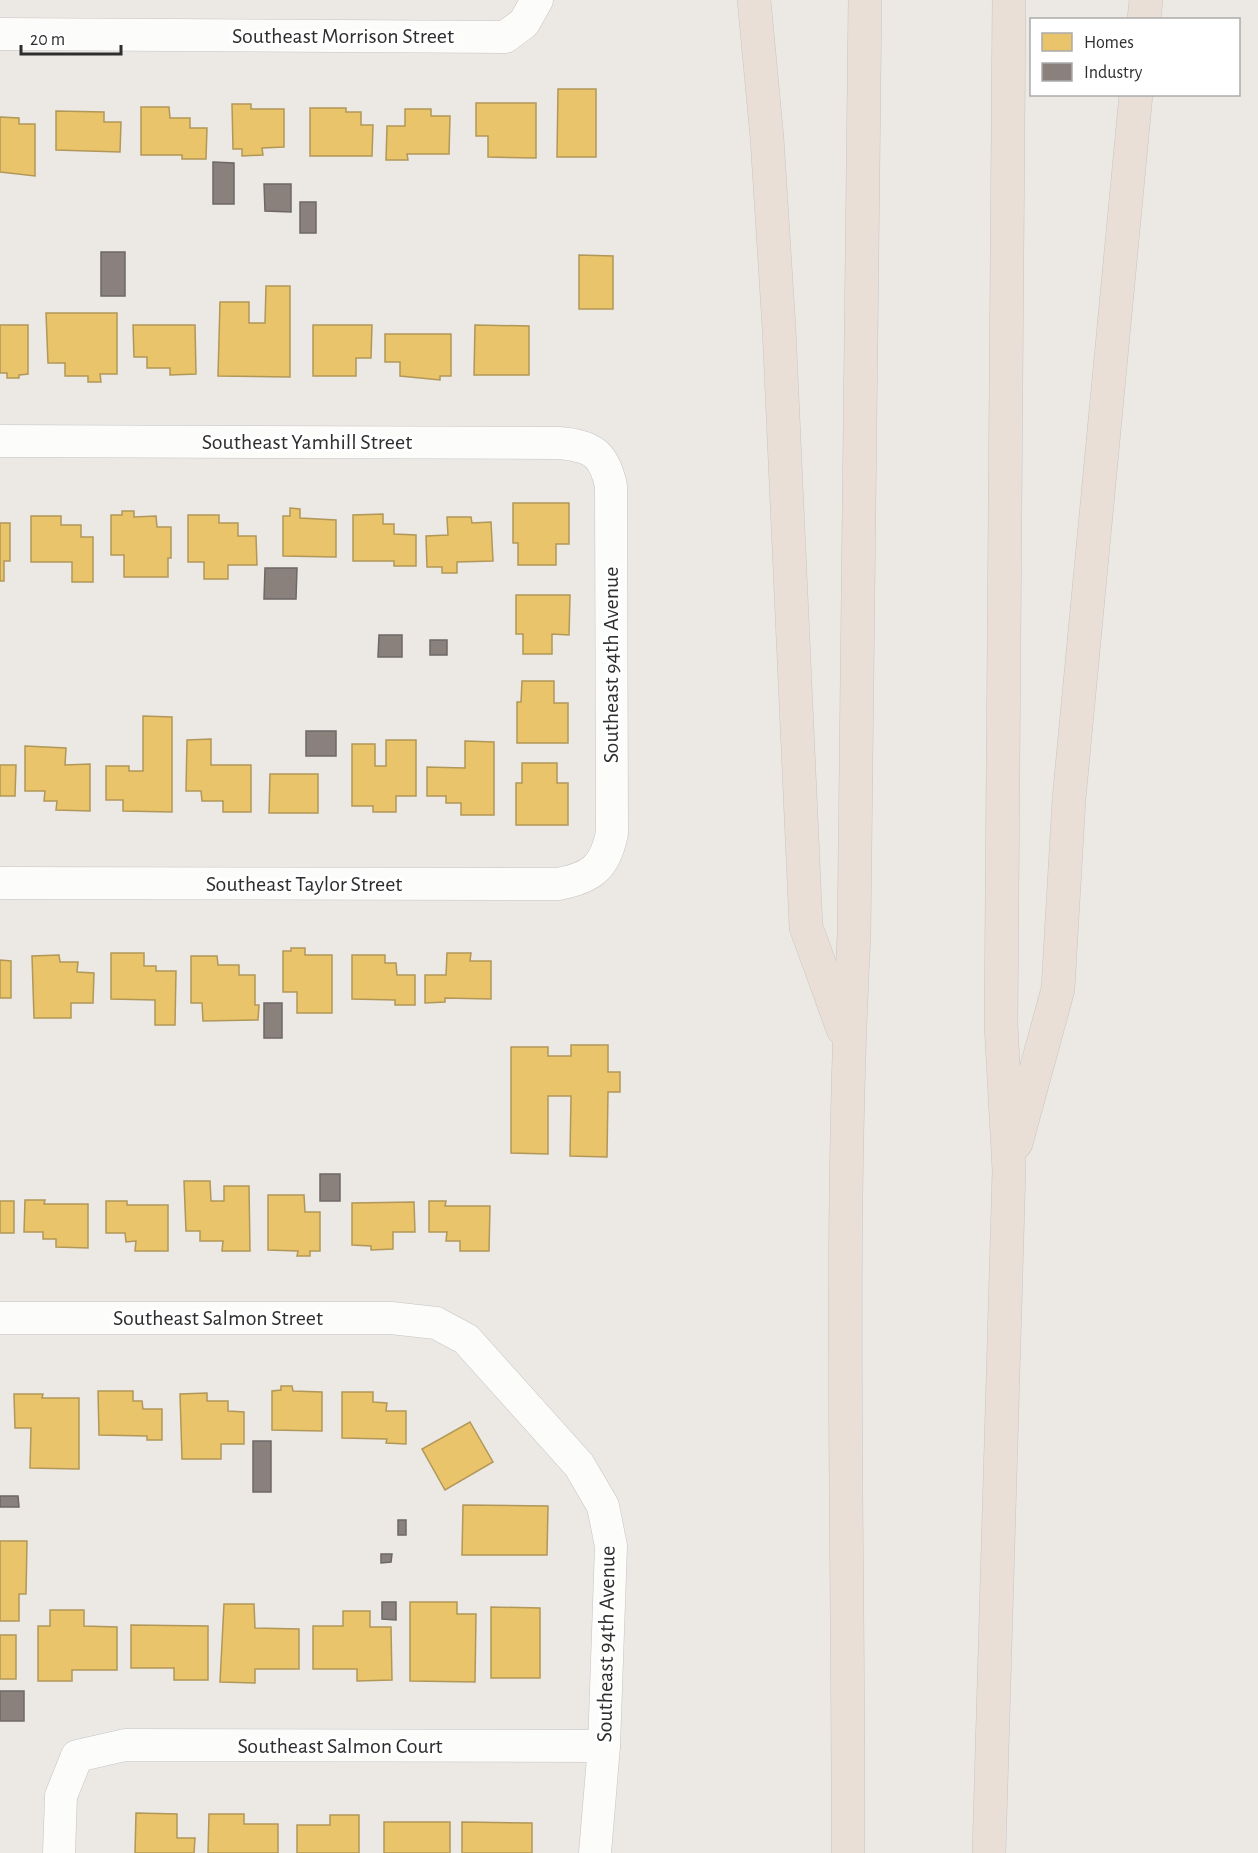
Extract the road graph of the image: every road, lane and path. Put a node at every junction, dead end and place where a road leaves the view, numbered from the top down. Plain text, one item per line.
1 (537, 0) edge
2 (754, 0) edge
3 (865, 0) edge
4 (1009, 0) edge
5 (1146, 0) edge
6 (1144, 18) edge
7 (0, 34) edge
8 (1136, 96) edge
9 (0, 441) edge
10 (607, 465) joint
11 (600, 863) joint
12 (0, 883) edge
13 (848, 1042) junction
14 (1009, 1170) junction
15 (0, 1318) edge
16 (436, 1323) joint
17 (604, 1746) junction
18 (59, 1853) edge
19 (595, 1853) edge
20 (848, 1853) edge
21 (989, 1853) edge

1 - 7 street, Southeast Morrison Street
2 - 13 highway
3 - 13 highway
4 - 14 highway
5 - 6 highway
8 - 14 highway
9 - 10 street, Southeast Yamhill Street
10 - 11 street, Southeast 94th Avenue
11 - 12 street, Southeast Taylor Street
13 - 20 highway
14 - 21 highway
15 - 16 street, Southeast Salmon Street
16 - 17 street, Southeast 94th Avenue
17 - 18 street, Southeast Salmon Court
17 - 19 street, Southeast 94th Avenue

